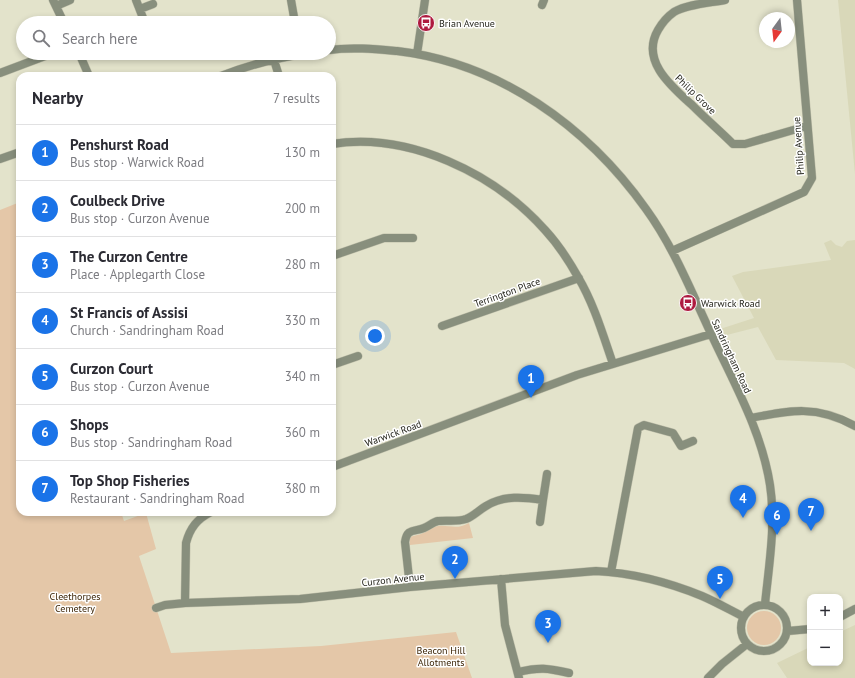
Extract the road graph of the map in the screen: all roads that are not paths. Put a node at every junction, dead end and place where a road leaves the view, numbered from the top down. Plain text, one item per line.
1 (70, 0) edge
2 (136, 0) edge
3 (291, 0) edge
4 (425, 0) edge
5 (725, 0) edge
6 (796, 0) edge
7 (54, 3) edge
8 (153, 4) dead end
9 (140, 9) junction
10 (60, 16) edge
11 (142, 16) edge
12 (294, 16) edge
13 (336, 49) edge
14 (417, 54) junction
15 (34, 60) edge
16 (82, 60) edge
17 (274, 60) joint
18 (86, 72) edge
19 (232, 72) edge
20 (278, 72) edge
21 (0, 73) edge
22 (807, 126) junction
23 (336, 143) edge
24 (16, 153) edge
25 (0, 159) edge
26 (413, 238) dead end
27 (672, 251) junction
28 (336, 255) edge
29 (579, 278) junction
30 (442, 326) dead end
31 (711, 334) junction
32 (358, 356) dead end
33 (336, 363) edge
34 (613, 364) junction
35 (750, 418) junction
36 (855, 426) edge
37 (692, 441) dead end
38 (336, 465) edge
39 (547, 474) dead end
40 (543, 500) junction
41 (204, 516) edge
42 (540, 522) dead end
43 (611, 572) junction
44 (501, 579) junction
45 (410, 587) junction
46 (186, 603) junction
47 (765, 604) junction
48 (156, 608) dead end
49 (855, 609) edge
50 (843, 615) edge
51 (744, 617) junction
52 (807, 629) edge
53 (788, 631) junction
54 (747, 644) junction
55 (569, 673) dead end
56 (518, 675) edge
57 (708, 678) edge

1 - 7 street
2 - 9 street
3 - 12 street
4 - 14 street
5 - 22 street, Philip Grove
6 - 22 street, Philip Avenue
7 - 10 street
8 - 9 street
9 - 11 street
13 - 14 street, Sandringham Road
14 - 27 street, Sandringham Road
15 - 21 street
16 - 18 street
17 - 19 street
17 - 20 street
22 - 27 street, Philip Avenue
23 - 29 street
24 - 25 street
26 - 28 street
27 - 31 street, Sandringham Road
29 - 30 street, Terrington Place
29 - 34 street
31 - 34 street, Warwick Road
31 - 35 street, Sandringham Road
32 - 33 street
34 - 38 street, Warwick Road
35 - 36 street
35 - 47 street, Sandringham Road
37 - 43 street
39 - 40 street
40 - 42 street
40 - 45 street
41 - 46 street
43 - 44 street, Curzon Avenue
43 - 51 street, Curzon Avenue
44 - 45 street, Curzon Avenue
44 - 56 street
45 - 46 street, Curzon Avenue
46 - 48 street, Curzon Avenue
47 - 51 street
47 - 53 street
49 - 50 street
51 - 54 street
52 - 53 street
53 - 54 street
54 - 57 street
55 - 56 street

